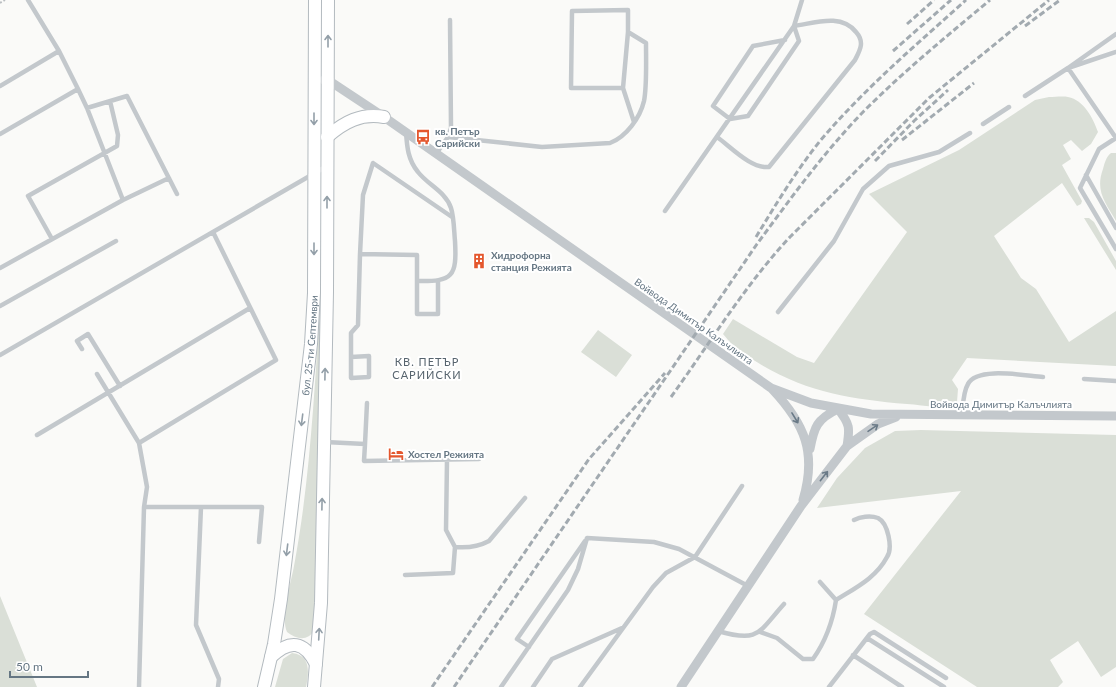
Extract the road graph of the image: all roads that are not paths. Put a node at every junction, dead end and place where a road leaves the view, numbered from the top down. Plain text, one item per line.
1 (28, 0) edge
2 (315, 0) edge
3 (328, 0) edge
4 (802, 0) edge
5 (450, 20) dead end
6 (794, 26) junction
7 (628, 32) junction
8 (1116, 34) edge
9 (785, 40) junction
10 (59, 51) junction
11 (1116, 52) edge
12 (1068, 68) junction
13 (314, 80) junction
14 (328, 80) junction
15 (0, 86) edge
16 (623, 88) junction
17 (78, 89) junction
18 (1025, 96) dead end
19 (110, 101) junction
20 (1009, 107) dead end
21 (87, 108) junction
22 (384, 117) junction
23 (730, 119) junction
24 (634, 122) junction
25 (983, 124) dead end
26 (406, 132) junction
27 (970, 133) dead end
28 (0, 134) edge
29 (327, 137) junction
30 (448, 137) junction
31 (717, 137) junction
32 (105, 153) junction
33 (436, 154) junction
34 (327, 166) junction
35 (314, 173) junction
36 (1086, 175) junction
37 (169, 178) junction
38 (177, 194) dead end
39 (123, 200) junction
40 (665, 212) dead end
41 (452, 217) junction
42 (1116, 228) edge
43 (213, 232) junction
44 (52, 239) junction
45 (116, 241) dead end
46 (1116, 249) edge
47 (360, 254) junction
48 (0, 268) edge
49 (417, 281) junction
50 (438, 281) junction
51 (0, 306) edge
52 (250, 308) junction
53 (778, 312) dead end
54 (82, 349) dead end
55 (0, 355) edge
56 (351, 357) junction
57 (97, 374) dead end
58 (1043, 377) dead end
59 (1084, 380) dead end
60 (1116, 381) edge
61 (120, 386) junction
62 (771, 388) junction
63 (109, 392) junction
64 (367, 403) dead end
65 (838, 409) junction
66 (902, 415) junction
67 (962, 415) junction
68 (1116, 416) edge
69 (37, 434) dead end
70 (324, 442) junction
71 (139, 443) junction
72 (365, 444) junction
73 (847, 446) junction
74 (809, 454) junction
75 (479, 459) dead end
76 (447, 460) junction
77 (742, 486) dead end
78 (525, 498) dead end
79 (801, 506) junction
80 (144, 507) junction
81 (201, 507) junction
82 (854, 520) dead end
83 (587, 538) junction
84 (259, 542) dead end
85 (455, 547) junction
86 (695, 557) junction
87 (405, 575) dead end
88 (820, 582) dead end
89 (748, 586) junction
90 (836, 600) junction
91 (784, 604) dead end
92 (622, 628) junction
93 (718, 631) junction
94 (760, 632) junction
95 (867, 638) junction
96 (529, 647) junction
97 (853, 655) junction
98 (271, 657) junction
99 (316, 664) junction
100 (946, 678) dead end
101 (832, 686) edge
102 (139, 687) edge
103 (218, 687) edge
104 (264, 687) edge
105 (314, 687) edge
106 (501, 687) edge
107 (533, 687) edge
108 (580, 687) edge
109 (681, 687) edge
110 (902, 687) edge
111 (944, 687) edge

1 - 10 lane
2 - 13 main road, бул. 25-ти Септември
14 -> 3 main road, бул. 25-ти Септември
4 - 6 lane
5 - 30 lane
6 - 9 lane
6 - 23 lane
6 - 31 lane
7 - 16 lane
7 - 16 lane
7 - 24 lane
8 - 12 lane
9 - 23 lane
9 - 23 lane
10 - 15 lane
10 - 17 lane
11 - 12 lane
12 - 18 lane
12 - 36 lane
13 - 14 street
13 -> 35 main road, бул. 25-ти Септември
14 - 22 street, Войвода Димитър Калъчлията
14 - 29 main road, бул. 25-ти Септември
16 - 24 lane
17 - 21 lane
17 - 28 lane
19 - 21 lane
19 - 32 lane
19 - 37 lane
20 - 25 lane
21 - 32 lane
22 - 26 street, Войвода Димитър Калъчлията
22 - 29 main road
23 - 31 lane
24 - 30 lane
26 - 33 street, Войвода Димитър Калъчлията
26 - 41 lane
27 - 53 lane
29 - 34 main road, бул. 25-ти Септември
30 - 33 lane
31 - 40 lane
32 - 39 lane
32 - 44 lane
33 - 62 street, Войвода Димитър Калъчлията
34 - 35 lane
70 -> 34 main road, бул. 25-ти Септември
35 - 43 lane
35 -> 98 main road, бул. 25-ти Септември
36 - 42 lane
36 - 46 lane
37 - 38 lane
37 - 39 lane
39 - 44 lane
41 - 47 lane
41 - 50 lane
43 - 52 lane
43 - 55 lane
44 - 48 lane
45 - 51 lane
47 - 49 lane
47 - 56 lane
49 - 50 lane
49 - 50 lane
52 - 61 lane
52 - 71 lane
54 - 61 lane
56 - 56 lane
57 - 63 lane
58 - 67 lane
59 - 60 lane
61 - 63 lane
62 - 65 street, Войвода Димитър Калъчлията
62 -> 74 street
63 - 69 lane
63 - 71 lane
64 - 72 lane
65 - 66 street, Войвода Димитър Калъчлията
65 - 73 street
65 - 74 street
66 - 67 street, Войвода Димитър Калъчлията
73 -> 66 street
67 - 68 street, Войвода Димитър Калъчлията
70 - 72 lane
99 -> 70 main road, бул. 25-ти Септември
71 - 80 lane
72 - 76 lane
79 -> 73 street
74 - 79 street
75 - 76 lane
76 - 85 lane
77 - 86 lane
78 - 85 lane
79 - 89 street
80 - 81 lane
80 - 102 lane
81 - 84 lane
81 - 103 lane
82 - 90 lane
83 - 86 lane
83 - 96 lane
83 - 96 lane
85 - 87 lane
86 - 89 lane
86 - 92 lane
88 - 90 lane
89 - 93 street
90 - 94 lane
91 - 94 lane
92 - 107 lane
92 - 108 lane
93 - 94 lane
93 - 109 street
95 - 97 lane
95 - 100 lane
95 - 111 lane
96 - 106 lane
97 - 101 lane
97 - 110 lane
98 - 99 main road
98 - 104 main road, бул. 25-ти Септември
99 - 105 main road, бул. 25-ти Септември

